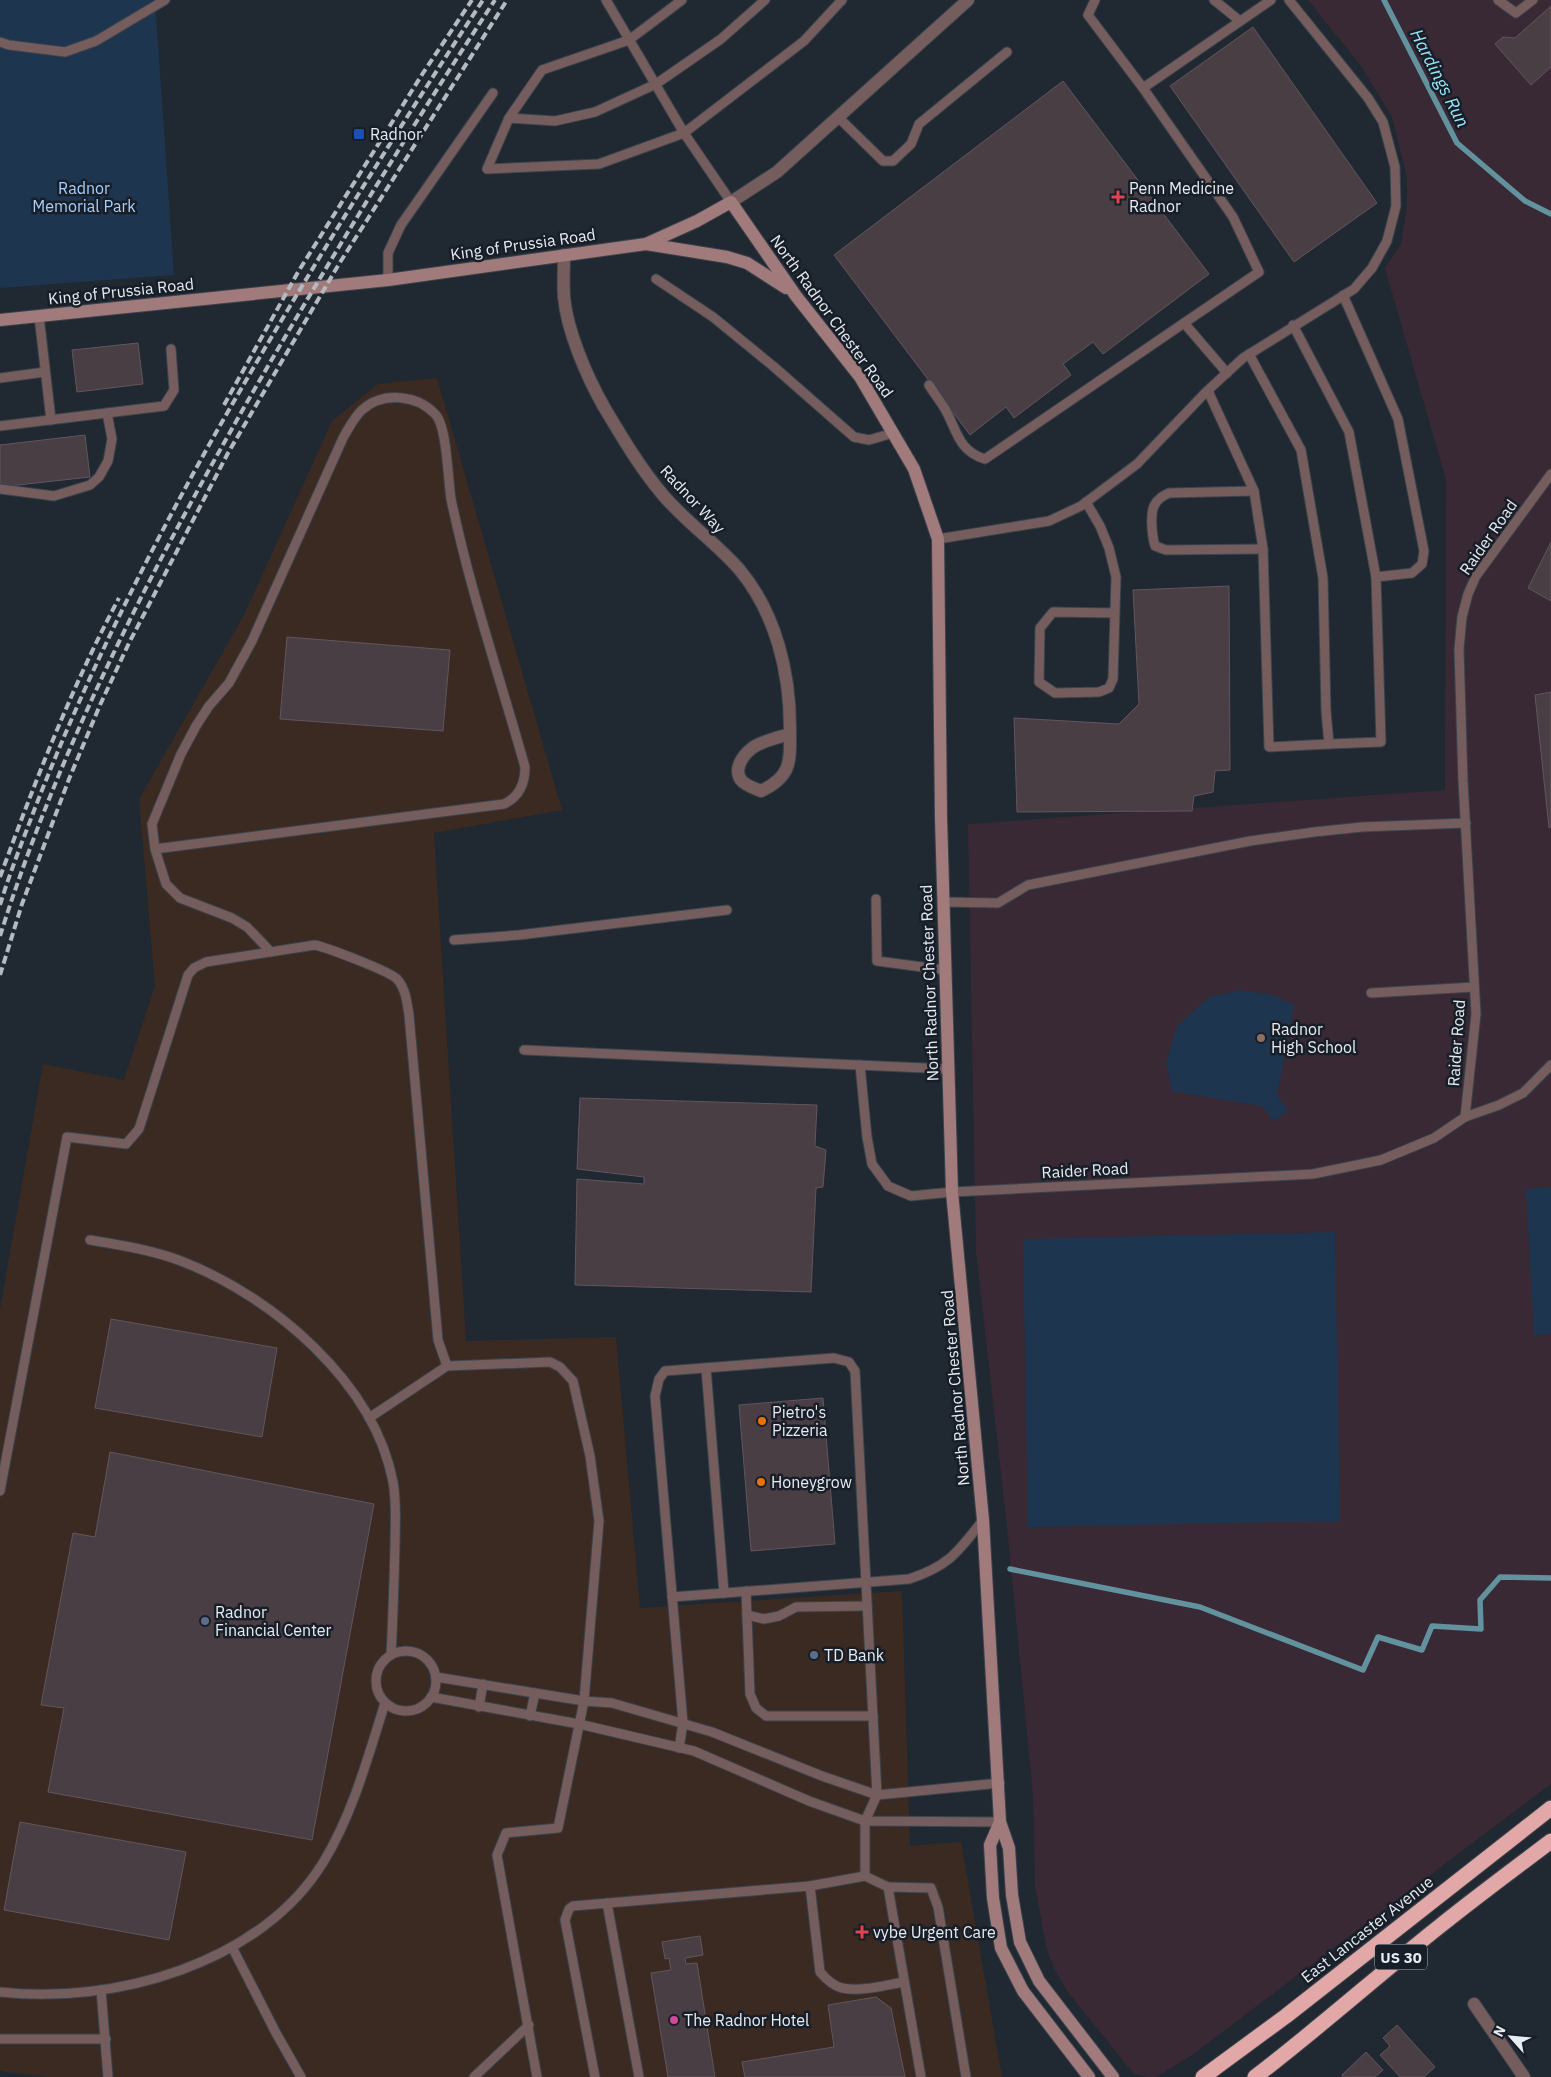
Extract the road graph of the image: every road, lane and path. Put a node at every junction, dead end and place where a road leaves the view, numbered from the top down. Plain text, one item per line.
1 (165, 0) edge
2 (606, 0) edge
3 (682, 0) edge
4 (765, 0) edge
5 (842, 0) edge
6 (968, 0) edge
7 (1094, 0) edge
8 (1214, 0) edge
9 (1271, 0) edge
10 (1289, 0) edge
11 (1498, 0) edge
12 (1533, 0) edge
13 (1240, 21) junction
14 (629, 40) junction
15 (0, 42) edge
16 (1007, 52) dead end
17 (656, 84) junction
18 (1142, 88) junction
19 (493, 93) dead end
20 (838, 117) junction
21 (509, 118) junction
22 (684, 133) junction
23 (731, 202) junction
24 (646, 244) junction
25 (564, 255) junction
26 (656, 279) dead end
27 (388, 280) junction
28 (1343, 295) junction
29 (796, 296) junction
30 (39, 316) junction
31 (0, 320) edge
32 (1184, 323) junction
33 (1293, 325) junction
34 (171, 348) dead end
35 (1249, 354) junction
36 (45, 372) junction
37 (1227, 373) junction
38 (0, 378) edge
39 (929, 385) dead end
40 (1208, 390) junction
41 (107, 413) junction
42 (51, 420) junction
43 (0, 426) edge
44 (893, 433) junction
45 (1549, 480) edge
46 (0, 489) edge
47 (1254, 492) junction
48 (1086, 502) junction
49 (938, 539) junction
50 (1263, 549) junction
51 (1376, 577) junction
52 (1115, 613) junction
53 (790, 734) junction
54 (1329, 744) junction
55 (1466, 823) junction
56 (155, 849) junction
57 (876, 899) dead end
58 (943, 902) junction
59 (727, 910) dead end
60 (454, 940) dead end
61 (271, 952) junction
62 (945, 970) junction
63 (1474, 988) junction
64 (1371, 993) dead end
65 (524, 1050) dead end
66 (860, 1065) junction
67 (1551, 1065) edge
68 (948, 1069) junction
69 (1465, 1116) junction
70 (952, 1192) junction
71 (90, 1240) dead end
72 (446, 1366) junction
73 (706, 1368) junction
74 (369, 1418) junction
75 (0, 1491) edge
76 (984, 1520) junction
77 (866, 1582) junction
78 (746, 1591) junction
79 (724, 1592) junction
80 (672, 1596) junction
81 (867, 1606) junction
82 (747, 1615) junction
83 (392, 1655) junction
84 (436, 1677) junction
85 (483, 1684) junction
86 (535, 1693) junction
87 (431, 1697) junction
88 (584, 1701) junction
89 (385, 1703) junction
90 (479, 1706) junction
91 (530, 1716) junction
92 (873, 1716) junction
93 (683, 1723) junction
94 (579, 1724) junction
95 (679, 1748) junction
96 (1000, 1783) junction
97 (877, 1795) junction
98 (1551, 1808) edge
99 (865, 1820) junction
100 (1000, 1822) junction
101 (1551, 1841) edge
102 (865, 1876) junction
103 (810, 1886) junction
104 (888, 1887) junction
105 (607, 1903) junction
106 (232, 1947) junction
107 (904, 1982) junction
108 (101, 1990) junction
109 (0, 1992) edge
110 (1474, 2004) dead end
111 (529, 2025) junction
112 (0, 2039) edge
113 (106, 2039) junction
114 (108, 2077) edge
115 (301, 2077) edge
116 (474, 2077) edge
117 (537, 2077) edge
118 (595, 2077) edge
119 (639, 2077) edge
120 (921, 2077) edge
121 (966, 2077) edge
122 (1089, 2077) edge
123 (1113, 2077) edge
124 (1203, 2077) edge
125 (1255, 2077) edge
126 (1524, 2077) edge

1 - 15 lane
2 - 14 lane
3 - 14 lane
4 - 17 lane
5 - 22 lane
6 - 20 street, King of Prussia Road
7 - 18 lane
8 - 13 lane
9 - 13 lane
10 - 28 lane
11 - 12 lane
13 - 18 lane
14 - 17 lane
14 - 21 lane
16 - 20 lane
17 - 21 lane
17 - 22 lane
18 - 32 lane
19 - 27 lane
20 - 23 street, King of Prussia Road
21 - 22 lane
22 - 23 lane
23 - 24 main road, King of Prussia Road
23 - 29 main road, North Radnor Chester Road
24 - 25 main road, King of Prussia Road
24 - 29 main road
25 - 27 main road, King of Prussia Road
25 - 53 street, Radnor Way
26 - 44 lane
27 - 30 main road, King of Prussia Road
28 - 33 lane
28 - 51 lane
29 - 44 main road, North Radnor Chester Road
30 - 31 main road, King of Prussia Road
30 - 36 lane
32 - 37 lane
32 - 39 lane
33 - 35 lane
33 - 51 lane
34 - 41 lane
35 - 37 lane
35 - 54 lane
36 - 38 lane
36 - 42 lane
37 - 40 lane
40 - 47 lane
40 - 48 lane
41 - 42 lane
41 - 46 lane
42 - 43 lane
44 - 49 main road, North Radnor Chester Road
45 - 55 lane, Raider Road
47 - 50 lane
47 - 50 lane
48 - 49 lane
48 - 52 lane
49 - 58 main road, North Radnor Chester Road
50 - 54 lane
51 - 54 lane
52 - 52 lane
53 - 53 street, Radnor Way
55 - 58 lane
55 - 63 lane, Raider Road
56 - 56 lane
56 - 61 lane
57 - 62 lane
58 - 62 main road, North Radnor Chester Road
59 - 60 lane
61 - 72 lane
61 - 75 lane
62 - 68 main road, North Radnor Chester Road
63 - 64 lane
63 - 69 lane, Raider Road
65 - 66 lane
66 - 68 lane
66 - 70 lane, Raider Road
67 - 69 lane
68 - 70 main road, North Radnor Chester Road
69 - 70 lane, Raider Road
70 - 76 main road, North Radnor Chester Road
71 - 74 lane
72 - 74 lane
72 - 88 lane
73 - 77 lane
73 - 79 lane
73 - 80 lane
74 - 83 lane
76 - 77 lane
76 - 96 main road, North Radnor Chester Road
77 - 78 lane
77 - 81 lane
78 - 79 lane
78 - 82 lane
79 - 80 lane
80 - 93 lane
81 - 82 lane
81 - 92 lane
82 - 92 lane
83 - 84 lane
83 - 89 lane
84 - 85 lane
84 - 87 lane
85 - 86 lane
85 - 90 lane
86 - 88 lane
86 - 91 lane
87 - 89 lane
87 - 90 lane
88 - 93 lane
88 - 94 lane
89 - 106 lane
90 - 91 lane
91 - 94 lane
92 - 97 lane
93 - 95 lane
93 - 97 lane
94 - 95 lane
94 - 111 lane
95 - 99 lane
96 - 97 lane
96 - 100 main road, North Radnor Chester Road
97 - 99 lane
98 - 124 highway, East Lancaster Avenue / US 30
99 - 100 lane
99 - 102 lane
100 - 122 main road, North Radnor Chester Road
100 - 123 main road, North Radnor Chester Road
101 - 125 highway, US 30
102 - 103 lane
102 - 104 lane
103 - 105 lane
103 - 107 lane
104 - 107 lane
104 - 121 lane
105 - 118 lane
105 - 119 lane
106 - 108 lane
106 - 115 lane
107 - 120 lane
108 - 109 lane
108 - 113 lane
110 - 126 street
111 - 116 lane
111 - 117 lane
112 - 113 lane
113 - 114 lane

